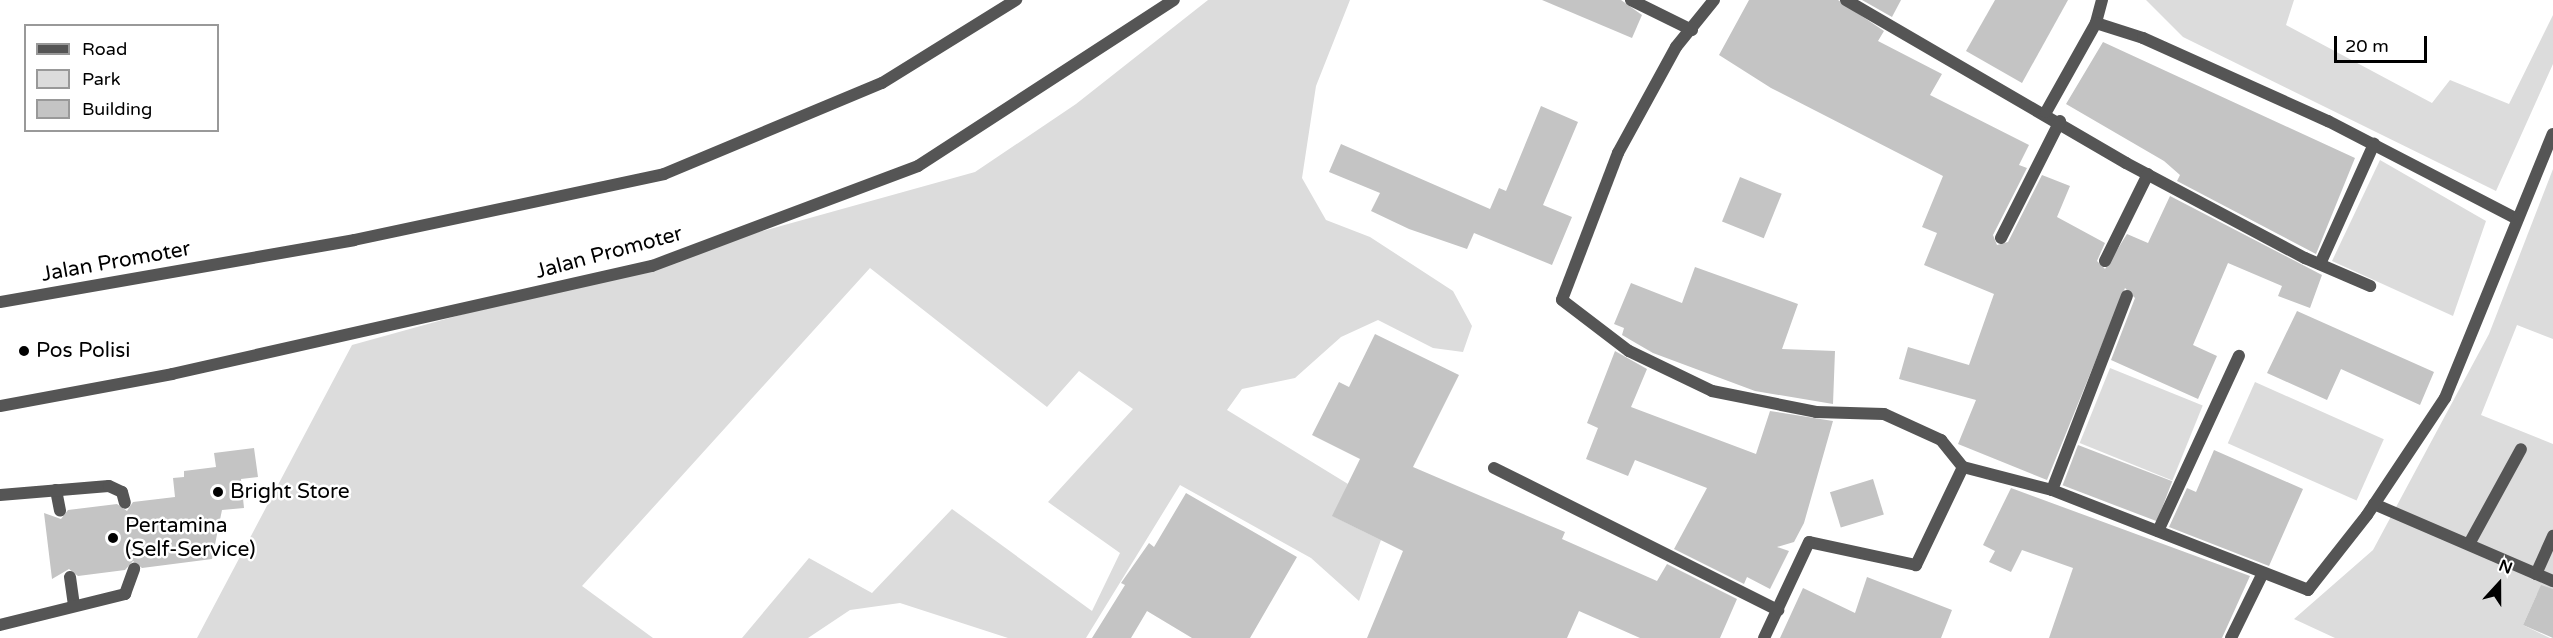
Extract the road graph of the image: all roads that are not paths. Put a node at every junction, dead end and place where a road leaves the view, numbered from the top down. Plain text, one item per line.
1 (1016, 0) edge
2 (1174, 0) edge
3 (1631, 0) edge
4 (1714, 0) edge
5 (1846, 0) edge
6 (2102, 0) edge
7 (2096, 23) junction
8 (1692, 30) junction
9 (2046, 112) junction
10 (2060, 121) junction
11 (2553, 134) edge
12 (2374, 144) junction
13 (2148, 174) junction
14 (2517, 219) junction
15 (2001, 238) dead end
16 (2105, 261) dead end
17 (2320, 264) junction
18 (2370, 286) dead end
19 (2127, 296) dead end
20 (0, 302) edge
21 (2239, 356) dead end
22 (0, 406) edge
23 (2521, 449) dead end
24 (1963, 467) junction
25 (1494, 468) dead end
26 (56, 490) junction
27 (2052, 490) junction
28 (0, 495) edge
29 (125, 503) dead end
30 (2374, 504) junction
31 (60, 512) dead end
32 (2158, 531) junction
33 (2552, 540) edge
34 (2469, 544) junction
35 (134, 569) dead end
36 (2536, 574) junction
37 (2262, 575) junction
38 (70, 577) dead end
39 (2553, 581) edge
40 (74, 606) junction
41 (1778, 610) junction
42 (0, 625) edge
43 (1764, 638) edge
44 (2231, 638) edge

1 - 20 street, Jalan Promoter
2 - 22 street, Jalan Promoter
3 - 8 street
4 - 8 street
5 - 9 street
6 - 7 street
7 - 9 street
7 - 12 street
8 - 24 street
9 - 10 street
10 - 13 street
10 - 15 street
11 - 14 street
12 - 14 street
12 - 17 street
13 - 16 street
13 - 17 street
14 - 30 street
17 - 18 street
19 - 27 street
21 - 32 street
23 - 34 street
24 - 27 street
24 - 41 street
25 - 41 street
26 - 28 street
26 - 29 street
26 - 31 street
27 - 32 street
30 - 34 street
30 - 37 street
32 - 37 street
33 - 36 street
34 - 36 street
35 - 40 street
36 - 39 street
37 - 44 street
38 - 40 street
40 - 42 street
41 - 43 street

